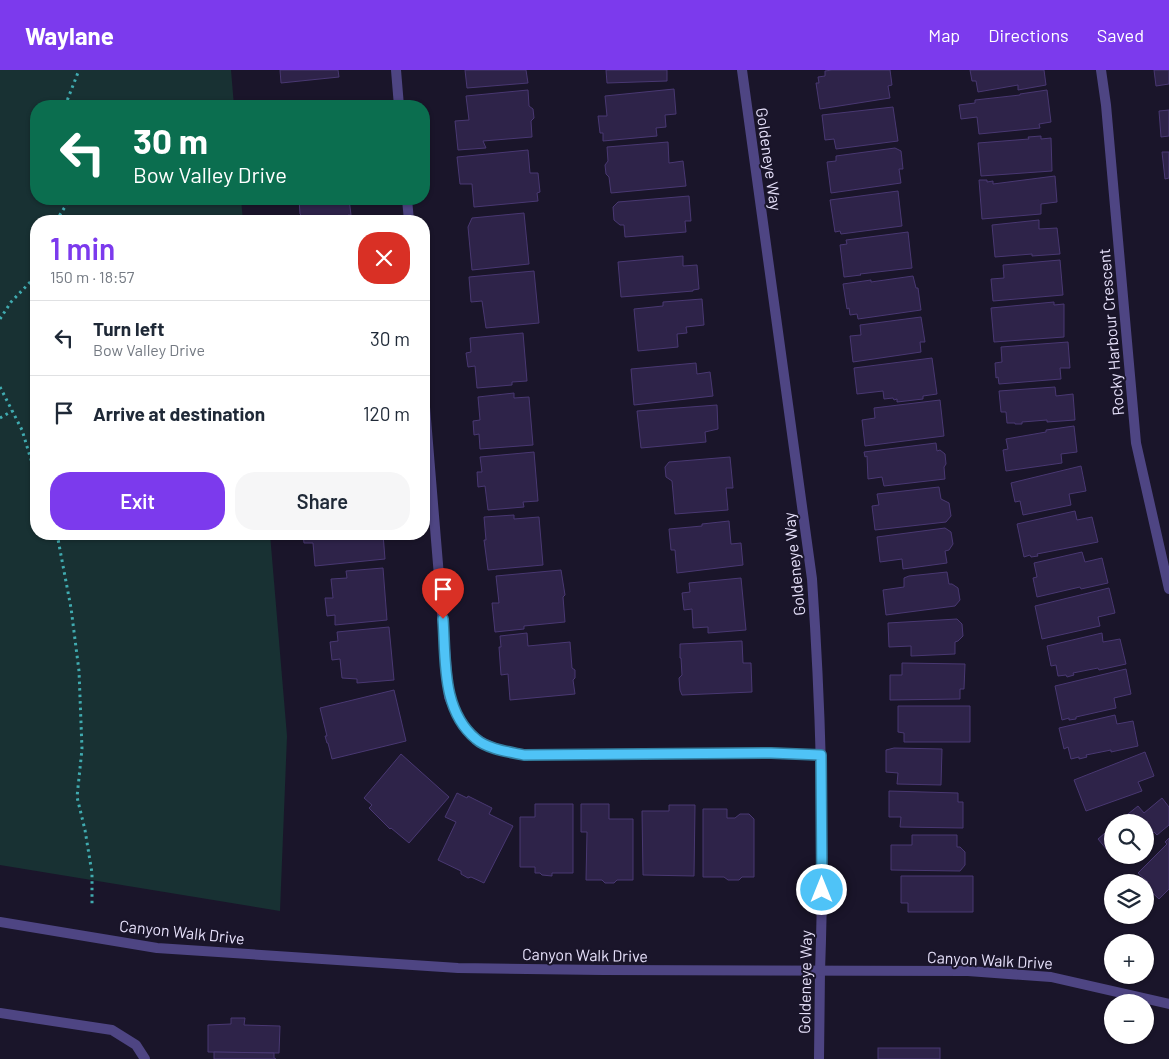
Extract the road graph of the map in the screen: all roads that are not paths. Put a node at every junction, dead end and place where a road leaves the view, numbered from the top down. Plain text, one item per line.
1 (396, 70) edge
2 (742, 70) edge
3 (1101, 70) edge
4 (398, 100) edge
5 (430, 465) edge
6 (1169, 589) edge
7 (821, 755) junction
8 (0, 922) edge
9 (820, 971) junction
10 (1169, 1004) edge
11 (0, 1013) edge
12 (144, 1059) edge
13 (819, 1059) edge

1 - 4 street
2 - 7 street, Goldeneye Way
3 - 6 street, Rocky Harbour Crescent
5 - 7 street
7 - 9 street, Goldeneye Way
8 - 9 street, Canyon Walk Drive
9 - 10 street, Canyon Walk Drive
9 - 13 street, Goldeneye Way
11 - 12 street

